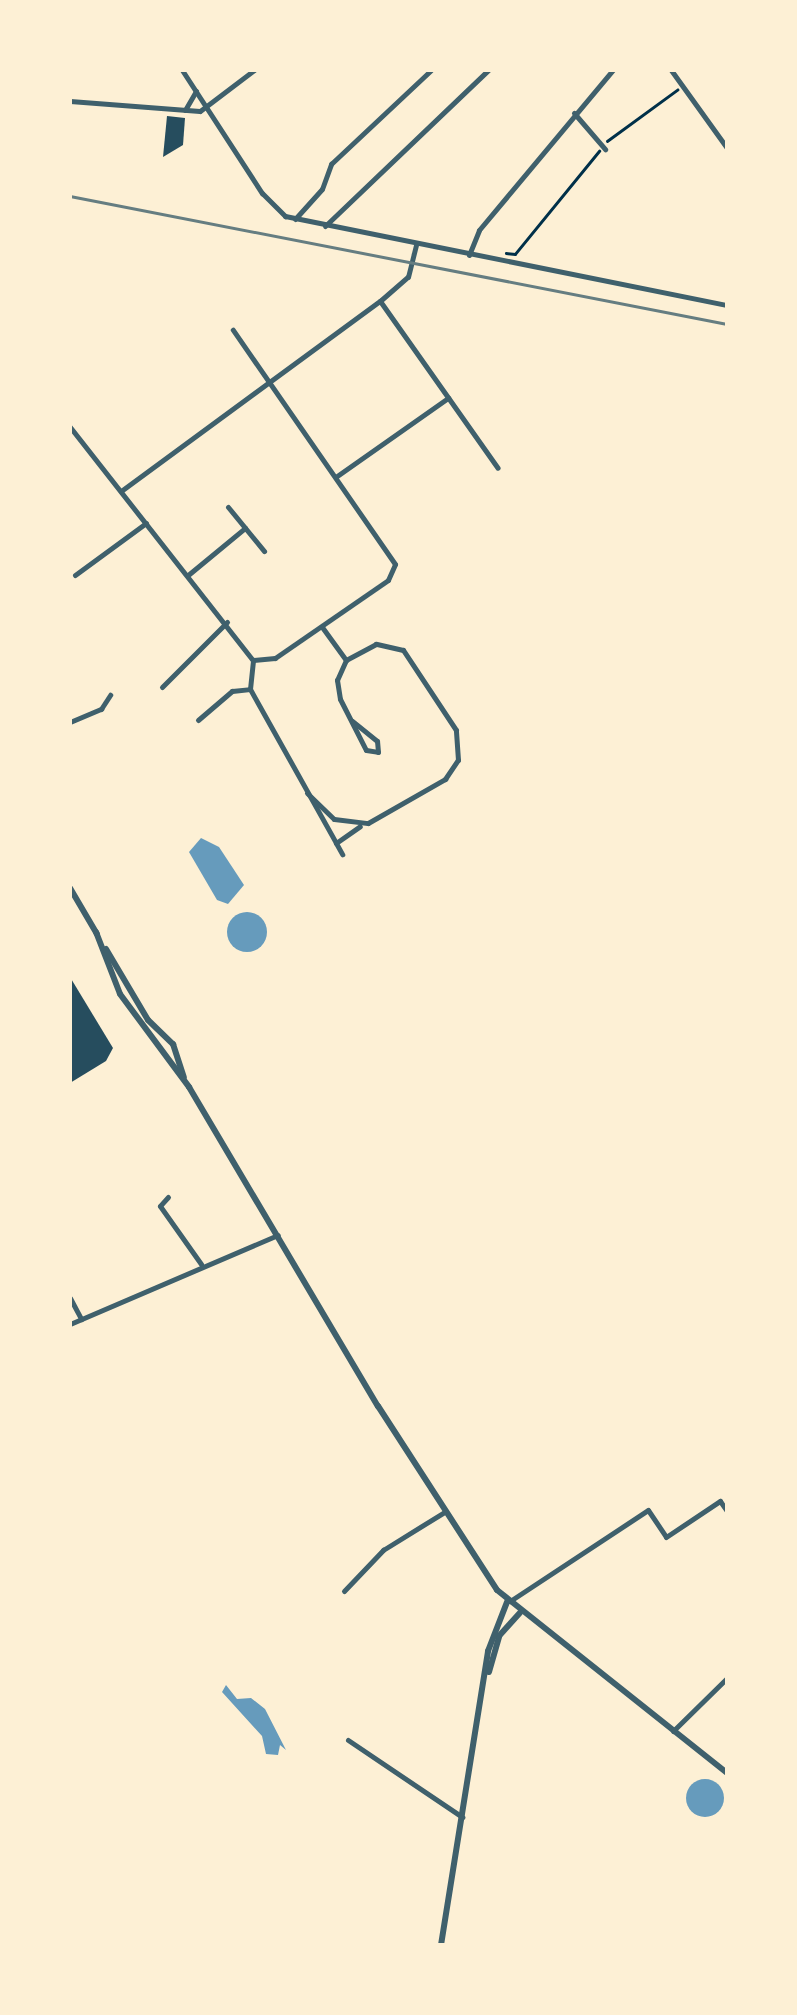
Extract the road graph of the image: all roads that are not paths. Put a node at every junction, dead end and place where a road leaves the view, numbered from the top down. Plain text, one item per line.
1 (182, 70) edge
2 (254, 70) edge
3 (430, 70) edge
4 (488, 70) edge
5 (613, 70) edge
6 (671, 70) edge
7 (196, 92) junction
8 (70, 101) edge
9 (207, 109) junction
10 (182, 112) junction
11 (574, 113) junction
12 (604, 148) road end
13 (727, 148) edge
14 (295, 219) junction
15 (325, 226) junction
16 (416, 244) junction
17 (469, 254) junction
18 (380, 301) junction
19 (727, 305) edge
20 (233, 330) dead end
21 (270, 381) junction
22 (448, 398) junction
23 (70, 428) edge
24 (498, 468) dead end
25 (336, 476) junction
26 (122, 492) junction
27 (228, 506) dead end
28 (146, 523) junction
29 (245, 528) junction
30 (264, 551) dead end
31 (75, 575) dead end
32 (188, 575) junction
33 (226, 622) junction
34 (322, 626) junction
35 (253, 660) junction
36 (346, 660) junction
37 (162, 687) dead end
38 (250, 689) junction
39 (110, 695) dead end
40 (198, 720) dead end
41 (352, 721) junction
42 (70, 722) edge
43 (306, 793) junction
44 (362, 824) junction
45 (336, 843) junction
46 (342, 854) dead end
47 (70, 888) edge
48 (168, 1197) dead end
49 (278, 1236) junction
50 (201, 1264) junction
51 (70, 1298) edge
52 (81, 1320) junction
53 (70, 1324) edge
54 (727, 1511) edge
55 (446, 1512) junction
56 (344, 1592) dead end
57 (508, 1602) junction
58 (520, 1613) junction
59 (727, 1678) edge
60 (482, 1702) junction
61 (672, 1731) junction
62 (348, 1740) dead end
63 (727, 1773) edge
64 (462, 1817) junction
65 (441, 1945) edge

1 - 7 street
2 - 9 street
3 - 14 street
4 - 15 street
5 - 11 street
6 - 13 street
7 - 9 street
7 - 10 street
8 - 10 street
9 - 10 street
9 - 14 street
11 - 12 street
11 - 17 street
14 - 15 street
15 - 16 street
16 - 17 street
16 - 18 street
17 - 19 street
18 - 21 street
18 - 22 street
20 - 21 street
21 - 25 street
21 - 26 street
22 - 24 street
22 - 25 street
23 - 26 street
25 - 34 street
26 - 28 street
27 - 29 street
28 - 31 street
28 - 32 street
29 - 30 street
29 - 32 street
32 - 33 street
33 - 35 street
33 - 37 street
34 - 35 street
34 - 36 street
35 - 38 street
36 - 41 street
36 - 44 street
38 - 40 street
38 - 43 street
39 - 42 street
41 - 41 street
43 - 44 street
43 - 45 street
44 - 45 street
45 - 46 street
47 - 49 street
48 - 50 street
49 - 50 street
49 - 55 street
50 - 52 street
51 - 52 street
52 - 53 street
54 - 57 street
55 - 56 street
55 - 57 street
57 - 58 street
57 - 60 street
58 - 60 street
58 - 61 street
59 - 61 street
60 - 64 street
61 - 63 street
62 - 64 street
64 - 65 street

